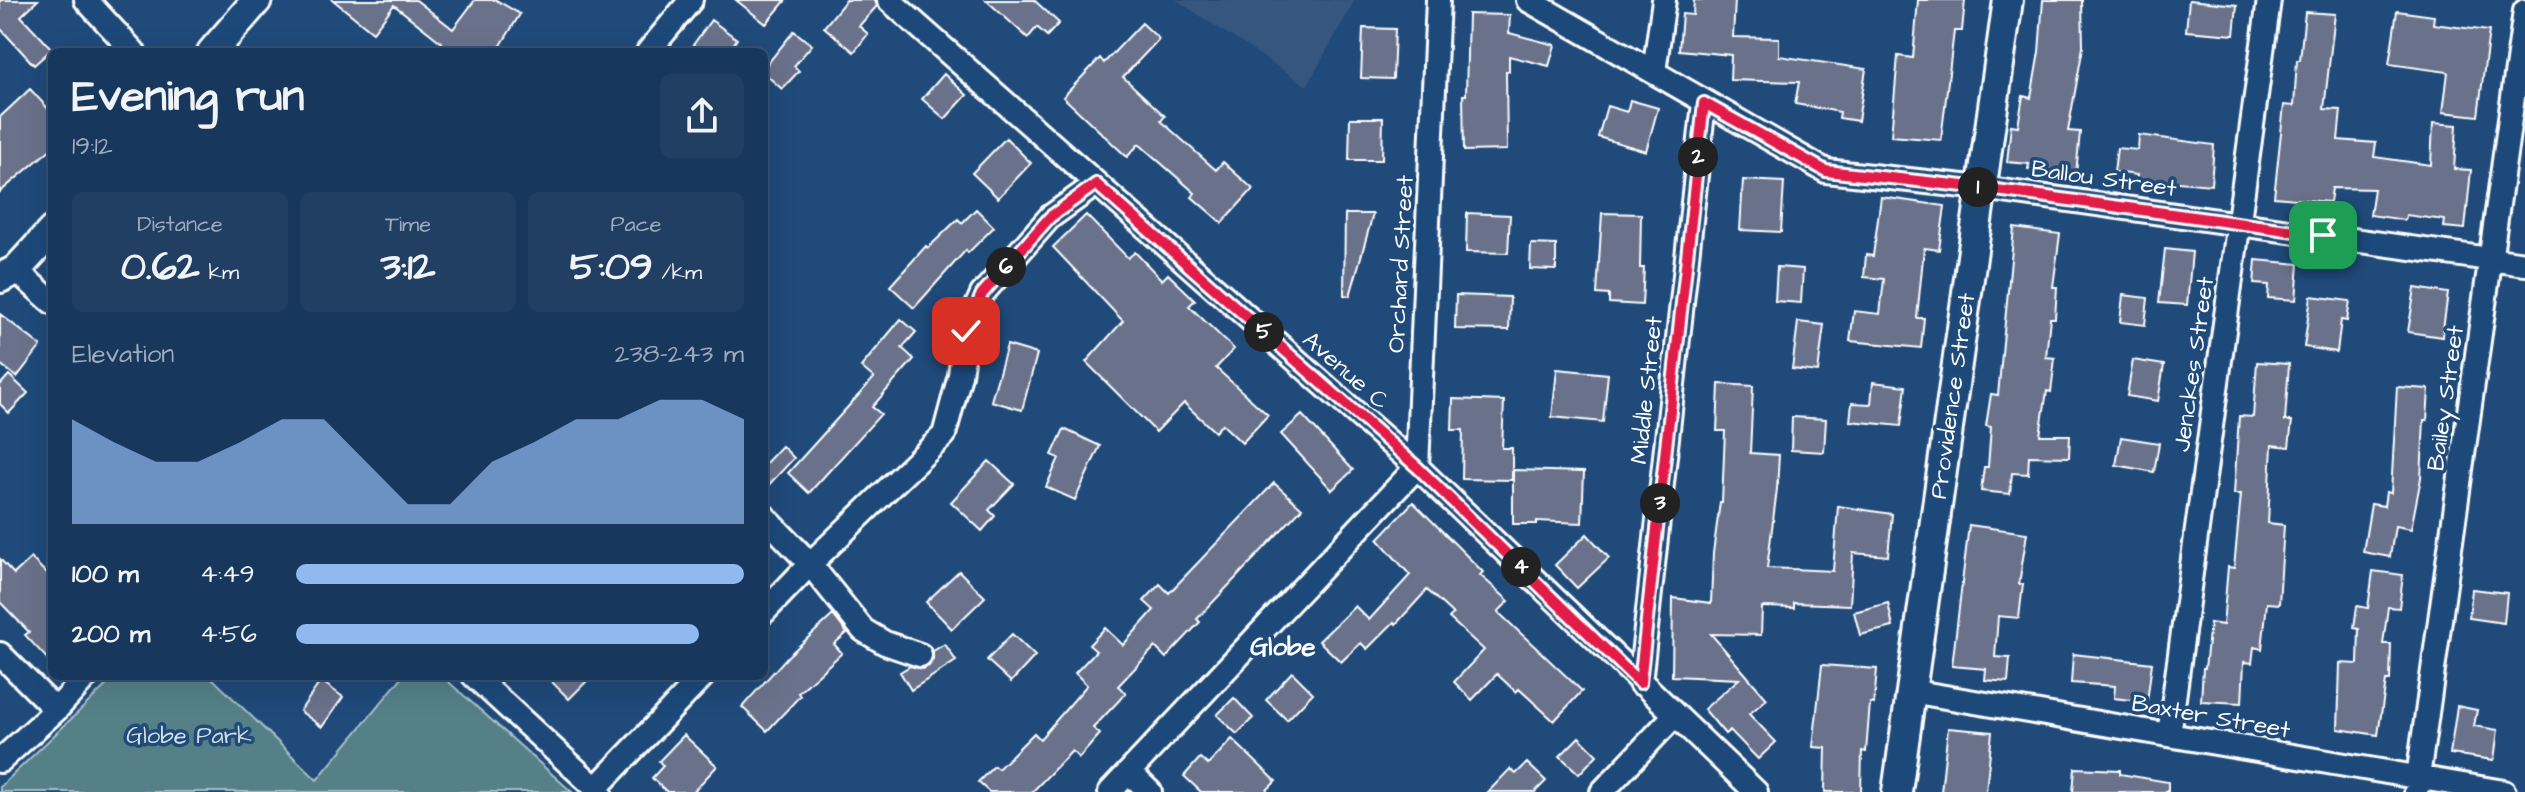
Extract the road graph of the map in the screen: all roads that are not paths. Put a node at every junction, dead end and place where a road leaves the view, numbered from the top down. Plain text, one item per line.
1 (86, 0) edge
2 (257, 0) edge
3 (691, 0) edge
4 (889, 0) edge
5 (1438, 0) edge
6 (1528, 0) edge
7 (1664, 0) edge
8 (2008, 0) edge
9 (2269, 0) edge
10 (2525, 11) edge
11 (130, 48) edge
12 (215, 48) edge
13 (651, 48) edge
14 (1654, 72) junction
15 (1704, 103) junction
16 (1096, 184) junction
17 (1982, 188) junction
18 (2239, 223) junction
19 (48, 235) edge
20 (2490, 259) junction
21 (2525, 264) edge
22 (8, 274) edge
23 (48, 299) edge
24 (1417, 467) junction
25 (768, 520) edge
26 (810, 564) junction
27 (768, 608) edge
28 (0, 654) edge
29 (920, 655) dead end
30 (83, 680) edge
31 (478, 680) edge
32 (699, 680) edge
33 (1640, 683) junction
34 (1910, 691) junction
35 (56, 710) junction
36 (1674, 716) junction
37 (2169, 735) junction
38 (0, 761) edge
39 (1129, 772) junction
40 (2417, 785) edge
41 (598, 790) edge
42 (1110, 792) edge
43 (1150, 792) edge
44 (1602, 792) edge
45 (1756, 792) edge
46 (1897, 792) edge
47 (2504, 792) edge

1 - 11 street
2 - 12 main road
3 - 13 street
4 - 16 street, Avenue C
5 - 24 street, Orchard Street
6 - 14 street, Ballou Street
7 - 14 street
8 - 17 main road, Providence Street
9 - 18 street, Jenckes Street
10 - 20 street, Bailey Street
14 - 15 street, Ballou Street
15 - 17 street, Ballou Street
15 - 33 street, Middle Street
16 - 24 street, Avenue C
16 - 26 street
17 - 18 street, Ballou Street
17 - 34 main road, Providence Street
18 - 20 street, Ballou Street
18 - 37 street, Jenckes Street
19 - 22 main road
20 - 21 street, Ballou Street
20 - 40 street, Bailey Street
22 - 23 street
24 - 33 street, Avenue C
24 - 39 street
25 - 26 street
26 - 27 street
26 - 29 street
28 - 35 street
30 - 35 street
31 - 41 street
32 - 41 street
33 - 36 street, Avenue C
34 - 37 street, Baxter Street
34 - 46 main road, Providence Street
35 - 38 street
36 - 44 street
36 - 45 street, Avenue C
37 - 40 street, Baxter Street
39 - 42 street
39 - 43 street
40 - 47 street, Baxter Street

